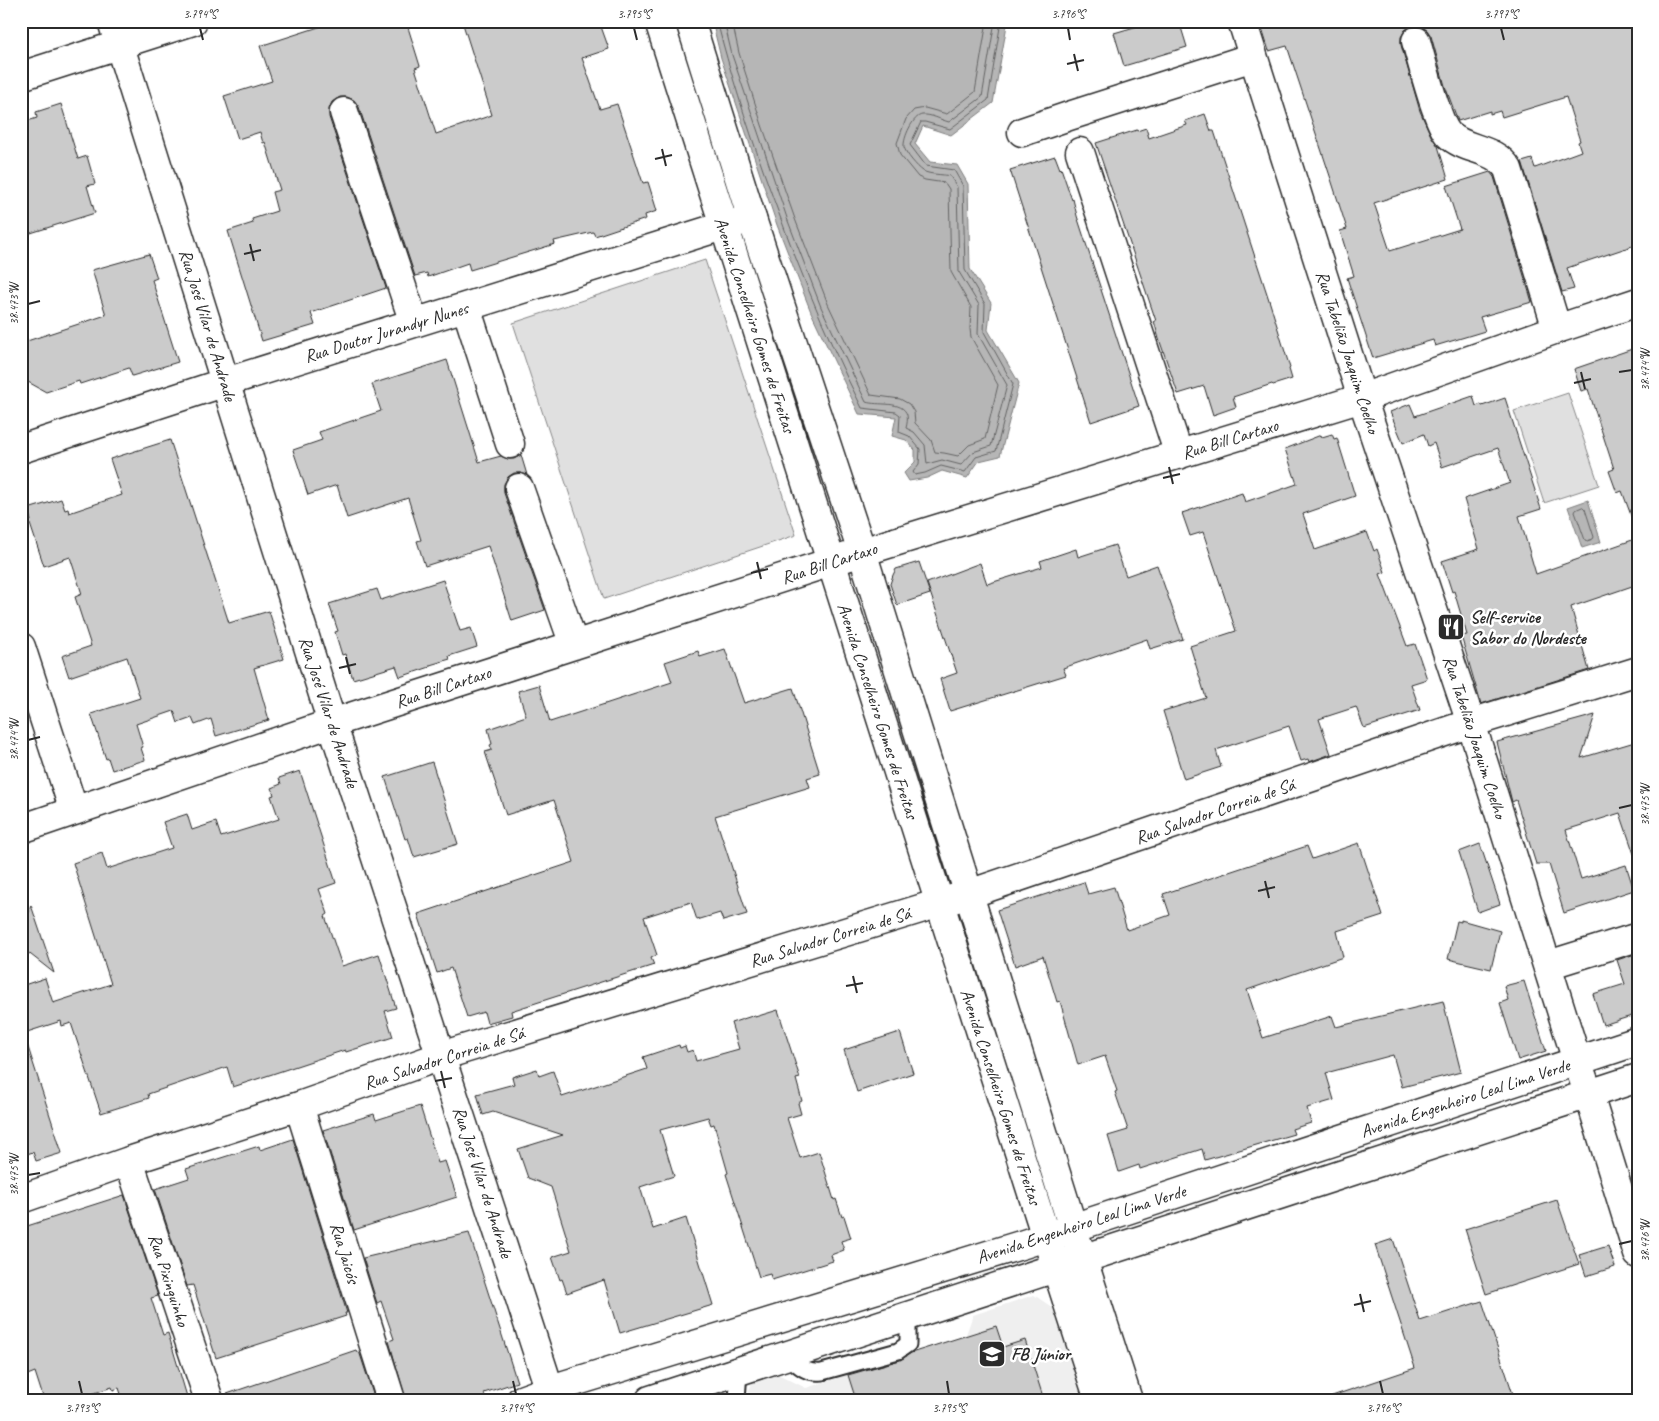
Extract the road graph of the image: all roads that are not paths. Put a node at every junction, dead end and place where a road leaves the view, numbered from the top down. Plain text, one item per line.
1 (193, 21) edge
2 (659, 21) edge
3 (690, 21) edge
4 (1242, 21) edge
5 (116, 33) edge
6 (1416, 41) dead end
7 (1253, 57) junction
8 (21, 76) edge
9 (344, 112) dead end
10 (1022, 132) dead end
11 (1080, 152) dead end
12 (752, 219) junction
13 (723, 226) junction
14 (1638, 302) edge
15 (466, 307) junction
16 (414, 323) junction
17 (1558, 329) junction
18 (226, 382) junction
19 (1362, 398) junction
20 (510, 444) dead end
21 (21, 449) edge
22 (1178, 455) junction
23 (520, 488) dead end
24 (862, 552) junction
25 (831, 563) junction
26 (574, 645) junction
27 (21, 647) edge
28 (1638, 672) edge
29 (332, 723) junction
30 (1471, 723) junction
31 (74, 812) junction
32 (21, 829) edge
33 (970, 894) junction
34 (939, 904) junction
35 (1638, 937) edge
36 (1548, 965) junction
37 (1638, 1041) edge
38 (441, 1056) junction
39 (1577, 1061) junction
40 (1638, 1078) edge
41 (1589, 1095) junction
42 (299, 1106) junction
43 (129, 1161) junction
44 (21, 1199) edge
45 (1073, 1228) junction
46 (1046, 1237) junction
47 (1638, 1254) edge
48 (1083, 1260) junction
49 (1056, 1269) junction
50 (739, 1370) junction
51 (552, 1394) edge
52 (209, 1400) edge
53 (391, 1400) edge
54 (521, 1400) edge
55 (650, 1400) edge
56 (737, 1400) edge
57 (1099, 1400) edge
58 (1128, 1400) edge

1 - 5 street
2 - 13 street, Avenida Conselheiro Gomes de Freitas
3 - 12 street, Avenida Conselheiro Gomes de Freitas
4 - 7 street, Rua Tabelião Joaquim Coelho
5 - 8 street
5 - 18 street, Rua José Vilar de Andrade
6 - 17 street
7 - 10 street
7 - 19 street, Rua Tabelião Joaquim Coelho
9 - 16 street
11 - 22 street
12 - 13 street, Rua Doutor Jurandyr Nunes
12 - 24 street, Avenida Conselheiro Gomes de Freitas
13 - 15 street, Rua Doutor Jurandyr Nunes
13 - 25 street, Avenida Conselheiro Gomes de Freitas
14 - 17 street, Rua Bill Cartaxo
15 - 16 street, Rua Doutor Jurandyr Nunes
15 - 20 street
16 - 18 street, Rua Doutor Jurandyr Nunes
17 - 19 street, Rua Bill Cartaxo
18 - 21 street, Rua Doutor Jurandyr Nunes
18 - 29 street, Rua José Vilar de Andrade
19 - 22 street, Rua Bill Cartaxo
19 - 30 street, Rua Tabelião Joaquim Coelho
22 - 24 street, Rua Bill Cartaxo
23 - 26 street
24 - 25 street, Rua Bill Cartaxo
24 - 33 street, Avenida Conselheiro Gomes de Freitas
25 - 26 street, Rua Bill Cartaxo
25 - 34 street, Avenida Conselheiro Gomes de Freitas
26 - 29 street, Rua Bill Cartaxo
27 - 31 street
28 - 30 street, Rua Salvador Correia de Sá
29 - 31 street, Rua Bill Cartaxo
29 - 38 street, Rua José Vilar de Andrade
30 - 33 street, Rua Salvador Correia de Sá
30 - 36 street, Rua Tabelião Joaquim Coelho
31 - 32 street, Rua Bill Cartaxo
33 - 34 street, Rua Salvador Correia de Sá
33 - 45 street, Avenida Conselheiro Gomes de Freitas
34 - 38 street, Rua Salvador Correia de Sá
34 - 46 street, Avenida Conselheiro Gomes de Freitas
35 - 36 street
36 - 39 street, Rua Tabelião Joaquim Coelho
37 - 39 street, Avenida Engenheiro Leal Lima Verde
38 - 42 street, Rua Salvador Correia de Sá
38 - 51 street, Rua José Vilar de Andrade
39 - 41 street, Rua Tabelião Joaquim Coelho
39 - 45 street, Avenida Engenheiro Leal Lima Verde
40 - 41 street, Avenida Engenheiro Leal Lima Verde
41 - 47 street, Rua Tabelião Joaquim Coelho
41 - 48 street, Avenida Engenheiro Leal Lima Verde
42 - 43 street, Rua Salvador Correia de Sá
42 - 53 street, Rua Jaicós
43 - 44 street, Rua Salvador Correia de Sá
43 - 52 street, Rua Pixinguinho
45 - 46 street, Avenida Engenheiro Leal Lima Verde
45 - 48 street, Avenida Conselheiro Gomes de Freitas
46 - 49 street, Avenida Conselheiro Gomes de Freitas
46 - 51 street, Avenida Engenheiro Leal Lima Verde
48 - 49 street, Avenida Engenheiro Leal Lima Verde
48 - 58 street, Avenida Conselheiro Gomes de Freitas
49 - 50 street, Avenida Engenheiro Leal Lima Verde
49 - 57 street, Avenida Conselheiro Gomes de Freitas
50 - 55 street, Avenida Engenheiro Leal Lima Verde
50 - 56 lane
51 - 54 street, Avenida Engenheiro Leal Lima Verde

